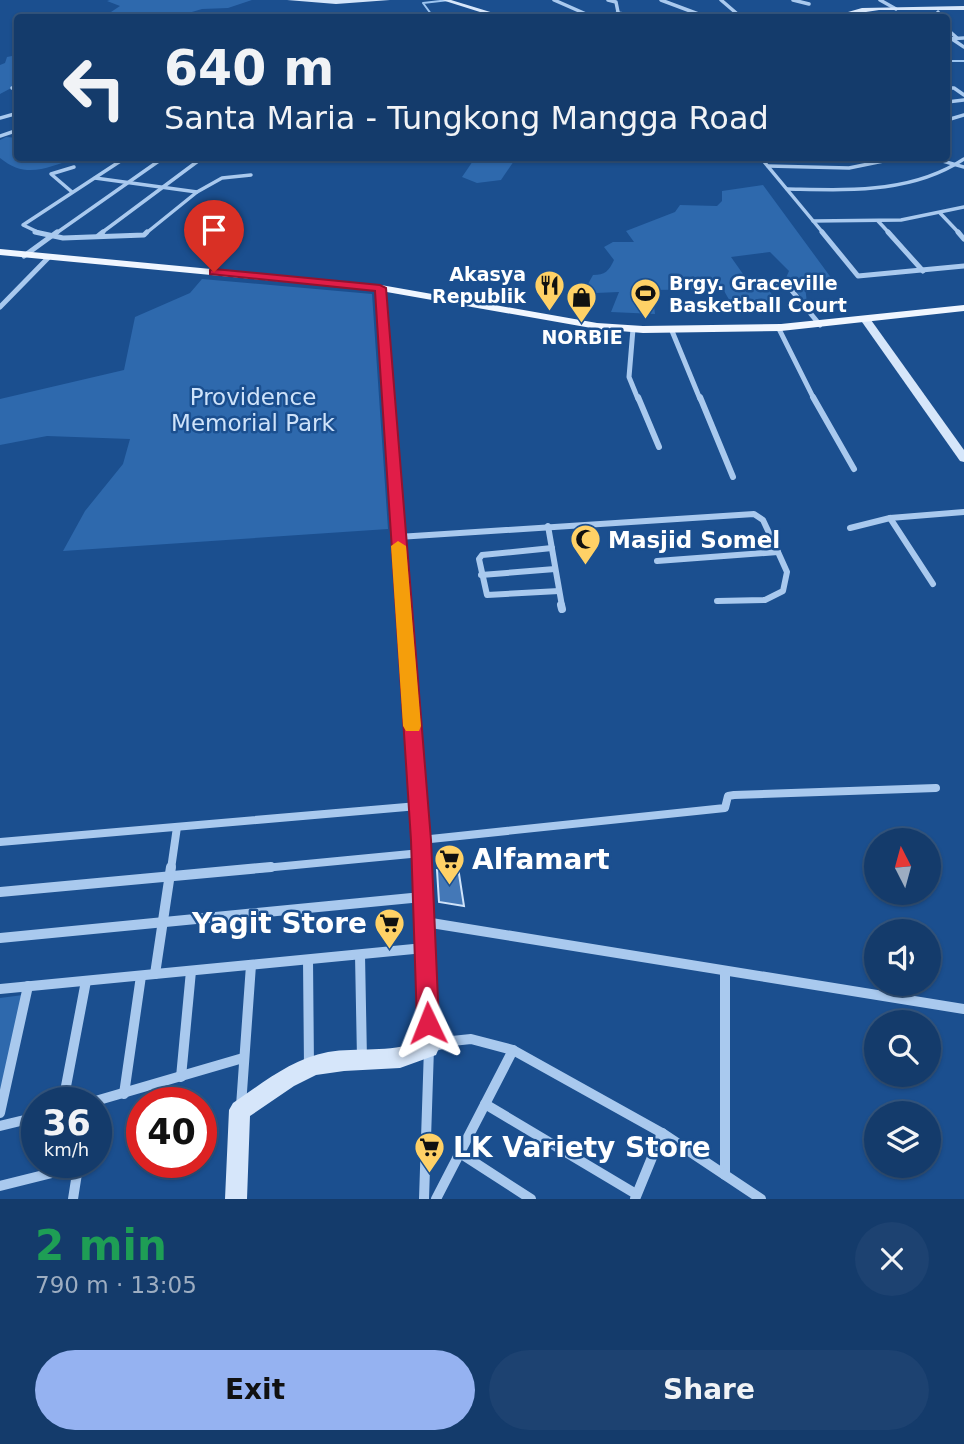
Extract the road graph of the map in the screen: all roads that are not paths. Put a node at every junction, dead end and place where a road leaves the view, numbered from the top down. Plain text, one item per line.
1 (290, 0) edge
2 (387, 0) edge
3 (554, 0) edge
4 (572, 0) edge
5 (608, 0) edge
6 (662, 0) edge
7 (720, 0) edge
8 (793, 0) edge
9 (880, 0) edge
10 (446, 1) edge
11 (809, 4) dead end
12 (573, 6) junction
13 (964, 8) edge
14 (896, 9) junction
15 (493, 14) edge
16 (588, 14) edge
17 (618, 14) edge
18 (699, 14) edge
19 (737, 14) edge
20 (839, 14) edge
21 (933, 14) edge
22 (943, 14) edge
23 (950, 32) edge
24 (958, 38) junction
25 (964, 38) edge
26 (950, 39) edge
27 (964, 159) edge
28 (120, 161) edge
29 (159, 161) edge
30 (198, 161) edge
31 (764, 161) edge
32 (883, 161) edge
33 (943, 161) edge
34 (957, 165) junction
35 (768, 166) junction
36 (74, 167) dead end
37 (964, 167) edge
38 (251, 175) dead end
39 (94, 177) junction
40 (127, 183) junction
41 (163, 187) junction
42 (787, 189) junction
43 (72, 192) junction
44 (197, 192) junction
45 (964, 207) edge
46 (940, 213) junction
47 (813, 221) junction
48 (878, 221) junction
49 (98, 236) junction
50 (51, 237) junction
51 (964, 239) edge
52 (0, 252) edge
53 (24, 256) junction
54 (48, 258) junction
55 (964, 267) edge
56 (923, 271) junction
57 (777, 282) dead end
58 (380, 288) junction
59 (0, 307) edge
60 (964, 308) edge
61 (867, 322) junction
62 (821, 326) junction
63 (633, 329) junction
64 (779, 329) junction
65 (672, 331) junction
66 (660, 447) dead end
67 (964, 458) edge
68 (854, 469) dead end
69 (733, 477) dead end
70 (964, 512) edge
71 (890, 518) junction
72 (548, 526) junction
73 (850, 528) dead end
74 (397, 537) junction
75 (552, 548) junction
76 (778, 552) junction
77 (657, 561) dead end
78 (555, 569) junction
79 (481, 575) junction
80 (933, 584) dead end
81 (559, 591) junction
82 (717, 601) dead end
83 (562, 609) dead end
84 (936, 788) dead end
85 (418, 806) junction
86 (177, 827) junction
87 (0, 842) edge
88 (421, 847) junction
89 (170, 877) junction
90 (0, 892) edge
91 (423, 897) junction
92 (424, 922) junction
93 (163, 923) junction
94 (0, 938) edge
95 (425, 948) junction
96 (360, 955) junction
97 (308, 960) junction
98 (251, 965) junction
99 (191, 971) junction
100 (725, 972) junction
101 (155, 974) junction
102 (141, 976) junction
103 (86, 981) junction
104 (28, 986) junction
105 (0, 989) edge
106 (964, 1009) edge
107 (429, 1048) junction
108 (513, 1050) junction
109 (243, 1059) junction
110 (362, 1061) junction
111 (309, 1068) junction
112 (181, 1077) junction
113 (66, 1087) edge
114 (124, 1094) junction
115 (112, 1097) edge
116 (485, 1104) junction
117 (240, 1110) junction
118 (0, 1113) edge
119 (21, 1121) edge
120 (0, 1126) edge
121 (662, 1133) junction
122 (460, 1153) junction
123 (725, 1175) junction
124 (33, 1178) edge
125 (76, 1178) edge
126 (0, 1186) edge
127 (636, 1197) edge
128 (73, 1199) edge
129 (236, 1199) edge
130 (424, 1199) edge
131 (436, 1199) edge
132 (531, 1199) edge
133 (761, 1199) edge

1 - 2 street
3 - 12 street
4 - 12 street
5 - 17 street
6 - 18 street
7 - 19 street
8 - 11 street
9 - 14 street
10 - 15 street
12 - 16 street
13 - 22 street
14 - 20 street
14 - 21 street
23 - 24 street
24 - 25 street
24 - 26 street
27 - 34 street
28 - 39 street
29 - 40 street
30 - 41 street
31 - 35 street
32 - 35 street
33 - 34 street
34 - 37 street
34 - 42 street
35 - 42 street
36 - 43 street
38 - 44 street
39 - 40 street
39 - 43 street
40 - 41 street
40 - 50 street
41 - 44 street
41 - 49 street
42 - 47 street
43 - 50 street
44 - 49 street
45 - 46 street
46 - 48 street
46 - 51 street
47 - 48 street
47 - 56 street
48 - 56 street
49 - 50 street
50 - 53 street
52 - 53 main road
53 - 54 main road
54 - 58 main road
54 - 59 street
55 - 56 street
57 - 62 street
58 - 63 main road
58 - 74 street
60 - 61 main road
61 - 62 main road
61 - 67 street
62 - 64 main road
63 - 65 main road
63 - 66 street
64 - 65 main road
64 - 68 street
65 - 69 street
70 - 71 street
71 - 73 street
71 - 80 street
72 - 74 street
72 - 75 street
72 - 76 street
74 - 85 street
75 - 78 street
75 - 79 street
76 - 77 street
76 - 82 street
78 - 79 street
78 - 81 street
79 - 81 street
81 - 83 street
84 - 88 street
85 - 86 street
85 - 88 street
86 - 87 street
86 - 89 street
88 - 89 street
88 - 91 street
89 - 90 street
89 - 93 street
91 - 92 street
91 - 93 street
92 - 95 street
92 - 100 street
93 - 94 street
93 - 101 street
95 - 96 street
95 - 107 street
96 - 97 street
96 - 110 street
97 - 98 street
97 - 111 street
98 - 99 street
98 - 109 street
99 - 101 street
99 - 112 street
100 - 106 street
100 - 123 street
101 - 102 street
102 - 103 street
102 - 114 street
103 - 104 street
103 - 113 street
104 - 105 street
104 - 118 street
107 - 108 street
107 - 110 street
107 - 130 street
108 - 116 street
108 - 121 street
109 - 112 street
109 - 117 street
110 - 111 street
111 - 117 street
112 - 114 street
114 - 115 street
116 - 122 street
116 - 127 street
117 - 129 street
119 - 120 street
121 - 123 street
121 - 127 street
122 - 131 street
122 - 132 street
123 - 133 street
124 - 126 street
125 - 128 street

